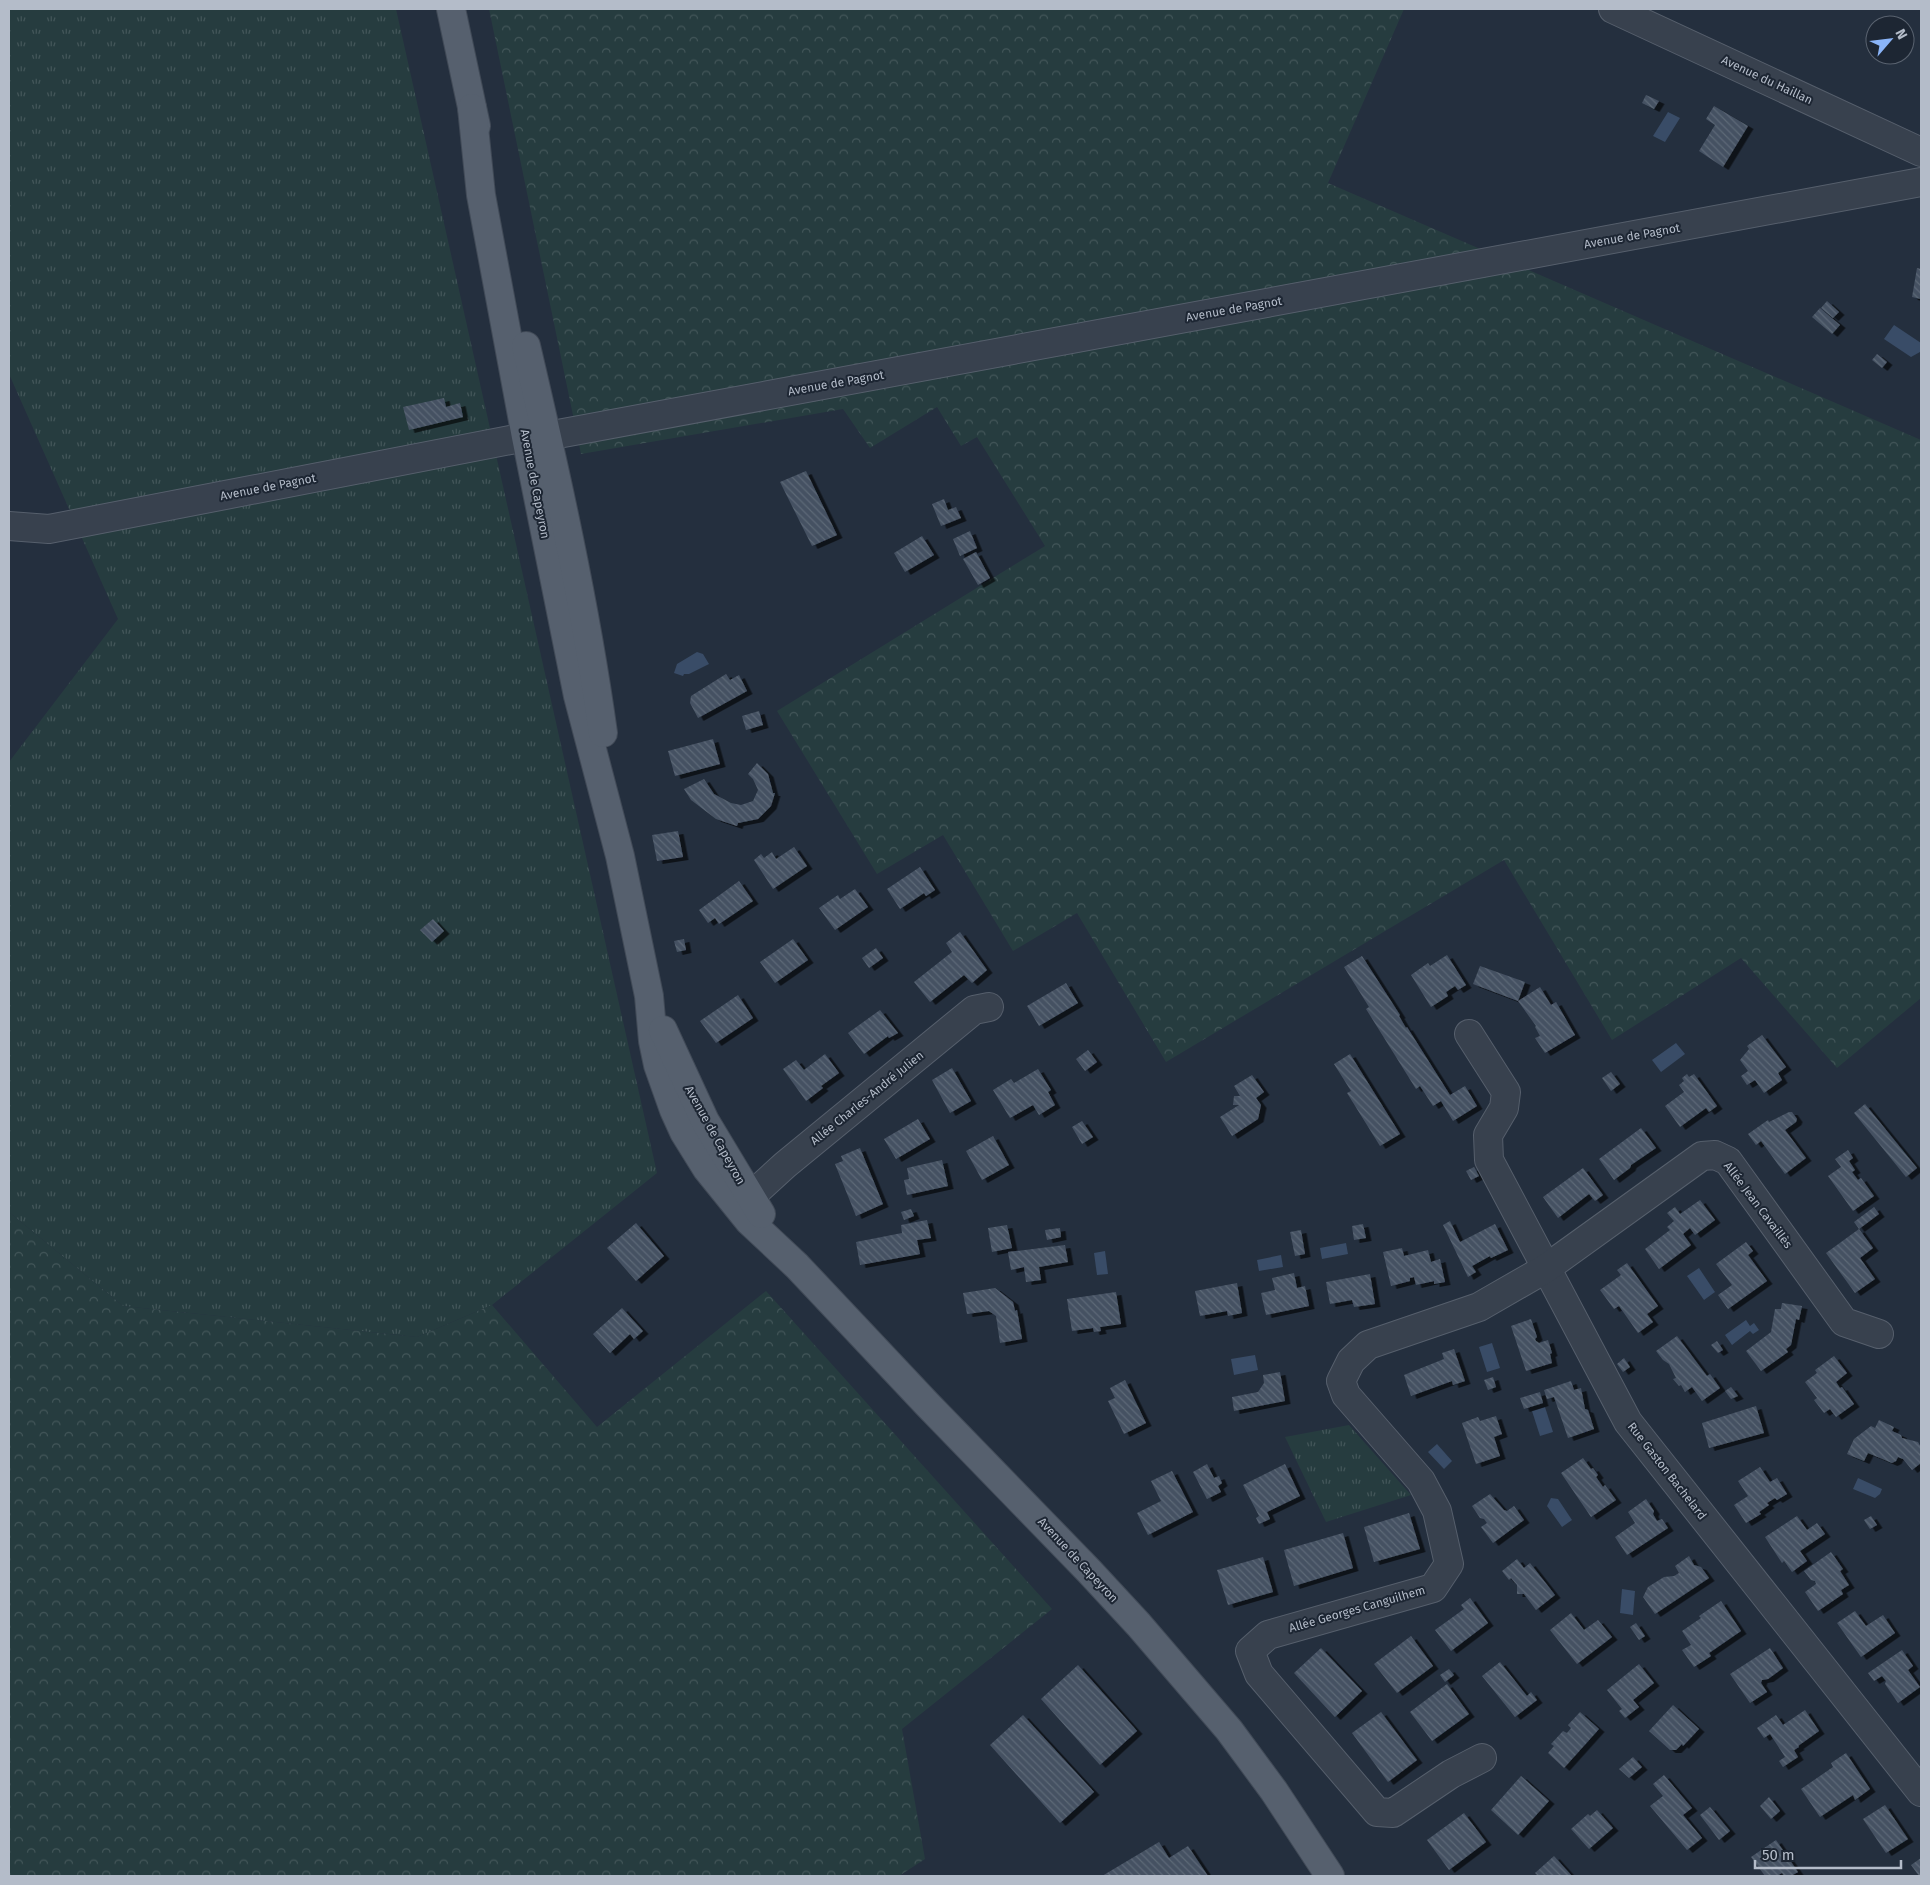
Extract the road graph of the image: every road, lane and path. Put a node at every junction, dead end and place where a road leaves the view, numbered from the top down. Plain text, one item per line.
1 (451, 9) edge
2 (1613, 9) edge
3 (1921, 152) edge
4 (1921, 182) edge
5 (536, 437) junction
6 (9, 526) edge
7 (649, 996) junction
8 (989, 1007) dead end
9 (1469, 1034) dead end
10 (750, 1197) junction
11 (797, 1266) junction
12 (1546, 1269) junction
13 (1879, 1334) dead end
14 (1482, 1758) dead end
15 (1921, 1792) edge
16 (1330, 1876) edge

1 - 5 main road, Avenue de Capeyron
2 - 3 street, Avenue du Haillan
4 - 5 street, Avenue de Pagnot
5 - 6 street, Avenue de Pagnot
5 - 7 main road, Avenue de Capeyron
7 - 10 main road, Avenue de Capeyron
7 - 11 main road, Avenue de Capeyron
8 - 10 street, Allée Charles-André Julien
9 - 12 street, Rue Gaston Bachelard
10 - 11 main road, Avenue de Capeyron
11 - 16 main road, Avenue de Capeyron
12 - 13 street, Allée Jean Cavaillès
12 - 14 street, Allée Georges Canguilhem
12 - 15 street, Rue Gaston Bachelard

